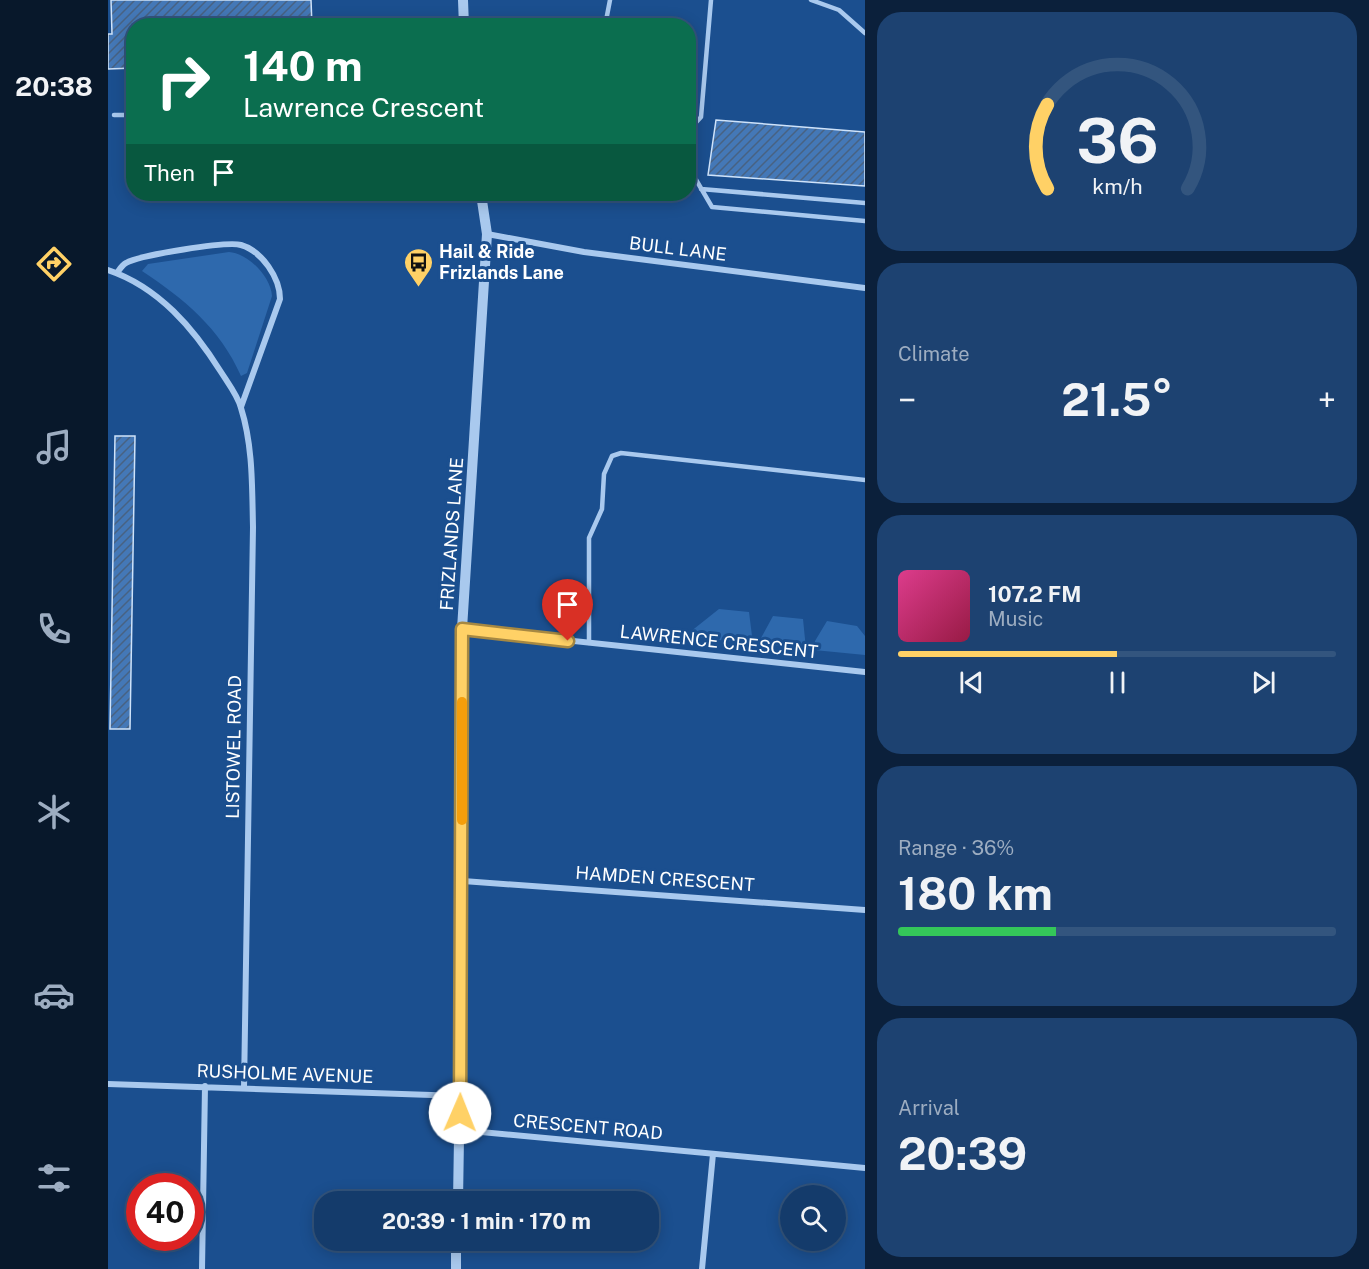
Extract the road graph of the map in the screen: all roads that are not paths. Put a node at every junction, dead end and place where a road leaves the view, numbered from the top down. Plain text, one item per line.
1 (463, 0) edge
2 (610, 0) edge
3 (711, 0) edge
4 (811, 0) edge
5 (464, 18) edge
6 (607, 18) edge
7 (865, 33) edge
8 (114, 115) dead end
9 (126, 115) edge
10 (696, 122) edge
11 (696, 180) edge
12 (701, 189) junction
13 (482, 201) edge
14 (865, 203) edge
15 (865, 221) edge
16 (487, 234) junction
17 (108, 270) edge
18 (117, 273) junction
19 (865, 288) edge
20 (241, 407) junction
21 (865, 480) edge
22 (462, 629) junction
23 (589, 643) junction
24 (865, 672) edge
25 (463, 881) junction
26 (865, 910) edge
27 (108, 1084) edge
28 (205, 1086) junction
29 (244, 1088) junction
30 (461, 1096) junction
31 (460, 1130) junction
32 (713, 1154) junction
33 (865, 1168) edge
34 (458, 1191) edge
35 (456, 1251) edge
36 (202, 1269) edge
37 (456, 1269) edge
38 (702, 1269) edge

1 - 5 street
2 - 6 lane
3 - 10 lane
4 - 7 lane
8 - 9 lane
11 - 12 lane
12 - 14 lane
12 - 15 lane
13 - 16 street, FRIZLANDS LANE
16 - 19 street, BULL LANE
16 - 22 street, FRIZLANDS LANE
17 - 18 street, LISTOWEL ROAD
18 - 20 street, LISTOWEL ROAD
18 - 20 street
20 - 29 street, LISTOWEL ROAD
21 - 23 lane
22 - 23 street, LAWRENCE CRESCENT
22 - 25 street, FRIZLANDS LANE
23 - 24 street, LAWRENCE CRESCENT
25 - 26 street, HAMDEN CRESCENT
25 - 30 street, FRIZLANDS LANE
27 - 28 street, RUSHOLME AVENUE
28 - 29 street, RUSHOLME AVENUE
28 - 36 street
29 - 30 street, RUSHOLME AVENUE
30 - 31 street, FRIZLANDS LANE
31 - 32 street, CRESCENT ROAD
31 - 34 street, FRIZLANDS LANE
32 - 33 street, CRESCENT ROAD
32 - 38 street
35 - 37 street

